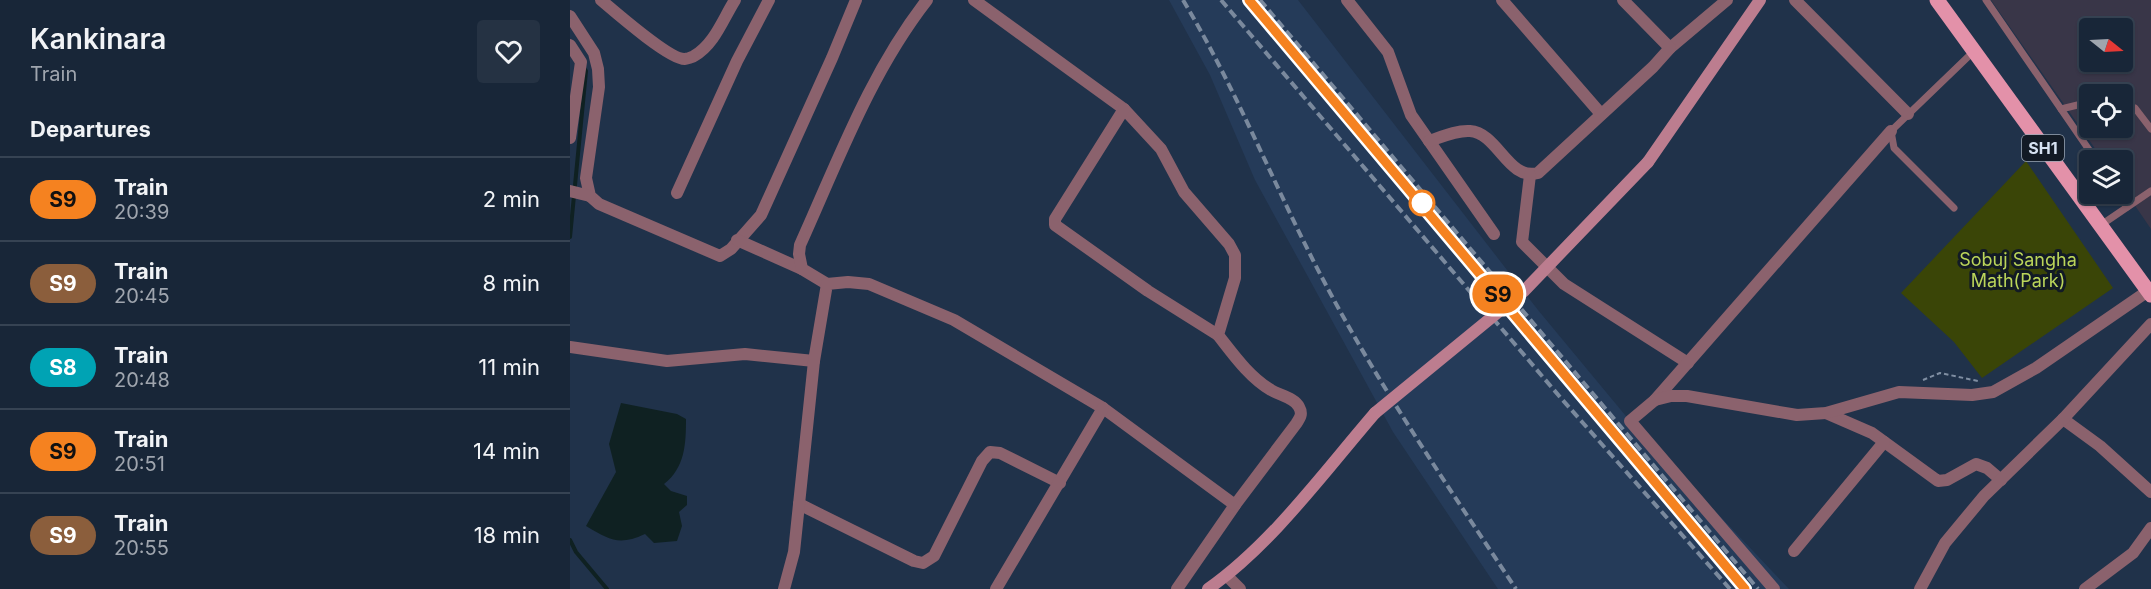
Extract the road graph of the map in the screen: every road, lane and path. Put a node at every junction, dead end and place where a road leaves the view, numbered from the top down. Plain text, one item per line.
1 (601, 0) edge
2 (735, 0) edge
3 (769, 0) edge
4 (856, 0) edge
5 (927, 0) edge
6 (974, 0) edge
7 (1347, 0) edge
8 (1502, 0) edge
9 (1623, 0) edge
10 (1727, 0) edge
11 (1760, 0) edge
12 (1795, 0) edge
13 (1937, 0) edge
14 (1986, 0) edge
15 (570, 16) edge
16 (570, 45) edge
17 (1670, 48) junction
18 (1973, 52) junction
19 (2079, 105) edge
20 (2133, 107) edge
21 (1124, 109) junction
22 (2061, 109) junction
23 (1601, 114) junction
24 (1908, 114) junction
25 (2151, 129) edge
26 (1891, 132) junction
27 (570, 138) edge
28 (1429, 141) junction
29 (2089, 150) edge
30 (1530, 175) junction
31 (570, 191) edge
32 (2151, 191) edge
33 (677, 193) dead end
34 (590, 196) junction
35 (2125, 204) edge
36 (2127, 207) junction
37 (1954, 208) dead end
38 (2101, 225) junction
39 (1494, 234) dead end
40 (737, 240) junction
41 (802, 269) junction
42 (827, 284) junction
43 (2150, 293) edge
44 (2151, 324) edge
45 (1218, 335) junction
46 (570, 347) edge
47 (814, 361) junction
48 (1688, 363) junction
49 (1655, 400) junction
50 (1103, 408) junction
51 (1826, 413) junction
52 (2063, 419) junction
53 (1884, 442) junction
54 (2001, 480) junction
55 (1059, 483) junction
56 (2151, 492) edge
57 (799, 504) junction
58 (1235, 505) junction
59 (2151, 528) edge
60 (1794, 551) dead end
61 (1227, 576) junction
62 (784, 589) edge
63 (996, 589) edge
64 (1177, 589) edge
65 (1208, 589) edge
66 (1240, 589) edge
67 (1774, 589) edge
68 (1920, 589) edge
69 (2085, 589) edge

1 - 2 street
3 - 33 street
4 - 40 street
5 - 41 street
6 - 21 street
7 - 28 street
8 - 23 street
9 - 17 street
10 - 17 street
11 - 61 main road, bridge
12 - 24 street
13 - 18 main road, SH1
14 - 22 lane
15 - 34 street
16 - 27 street
17 - 23 street
18 - 24 lane
18 - 38 main road, SH1
19 - 22 lane
20 - 25 lane
21 - 45 street
21 - 45 street
22 - 29 lane
23 - 30 street
24 - 26 lane
26 - 37 lane
26 - 48 street
28 - 30 street
28 - 39 street
30 - 48 street
31 - 34 street
32 - 36 lane
34 - 40 street
35 - 36 lane
36 - 38 lane
38 - 43 main road, SH1
40 - 41 street
41 - 42 street
42 - 47 street
42 - 50 street
43 - 51 street
44 - 52 street
45 - 58 street
46 - 47 street
47 - 57 street
48 - 49 street
49 - 51 street
49 - 67 street
50 - 55 street
50 - 58 street
51 - 53 street
52 - 54 street
52 - 56 street
53 - 54 street
53 - 60 street
54 - 68 street
55 - 57 street
55 - 63 street
57 - 62 street
58 - 64 street
59 - 69 street
61 - 65 main road
61 - 66 street

